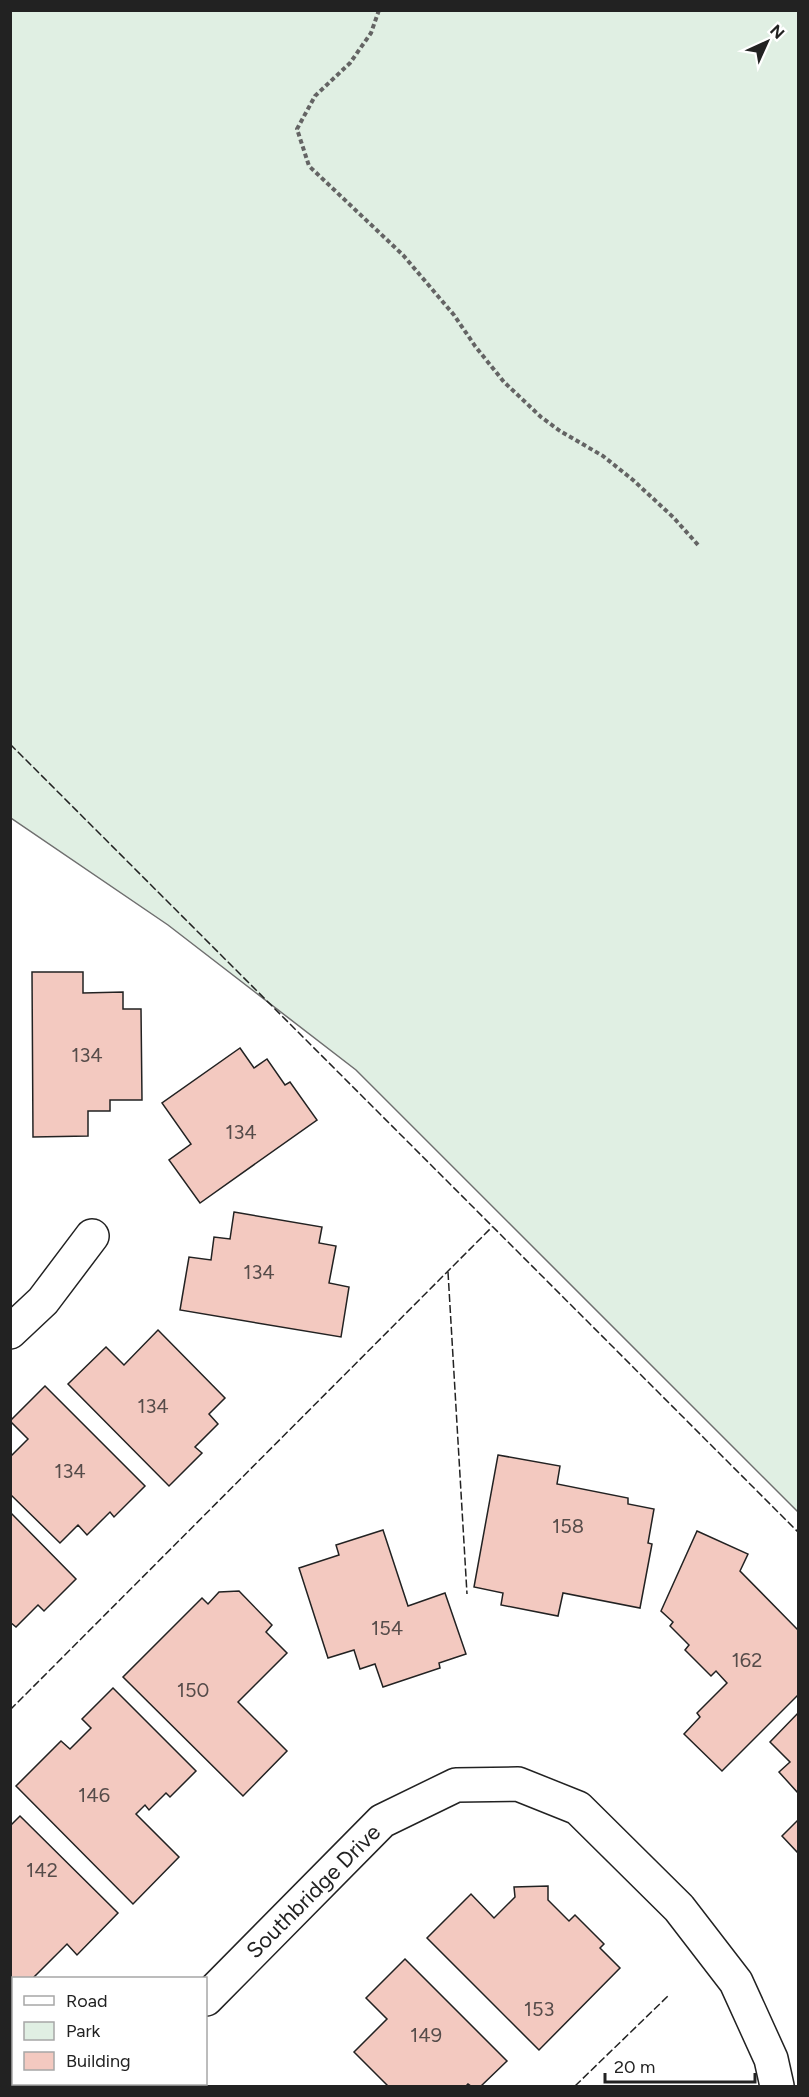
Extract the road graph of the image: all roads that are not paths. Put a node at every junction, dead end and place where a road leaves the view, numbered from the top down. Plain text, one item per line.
1 (92, 1236) dead end
2 (10, 1332) edge
3 (207, 1998) edge
4 (784, 2079) edge

1 - 2 street
3 - 4 street, Southbridge Drive

